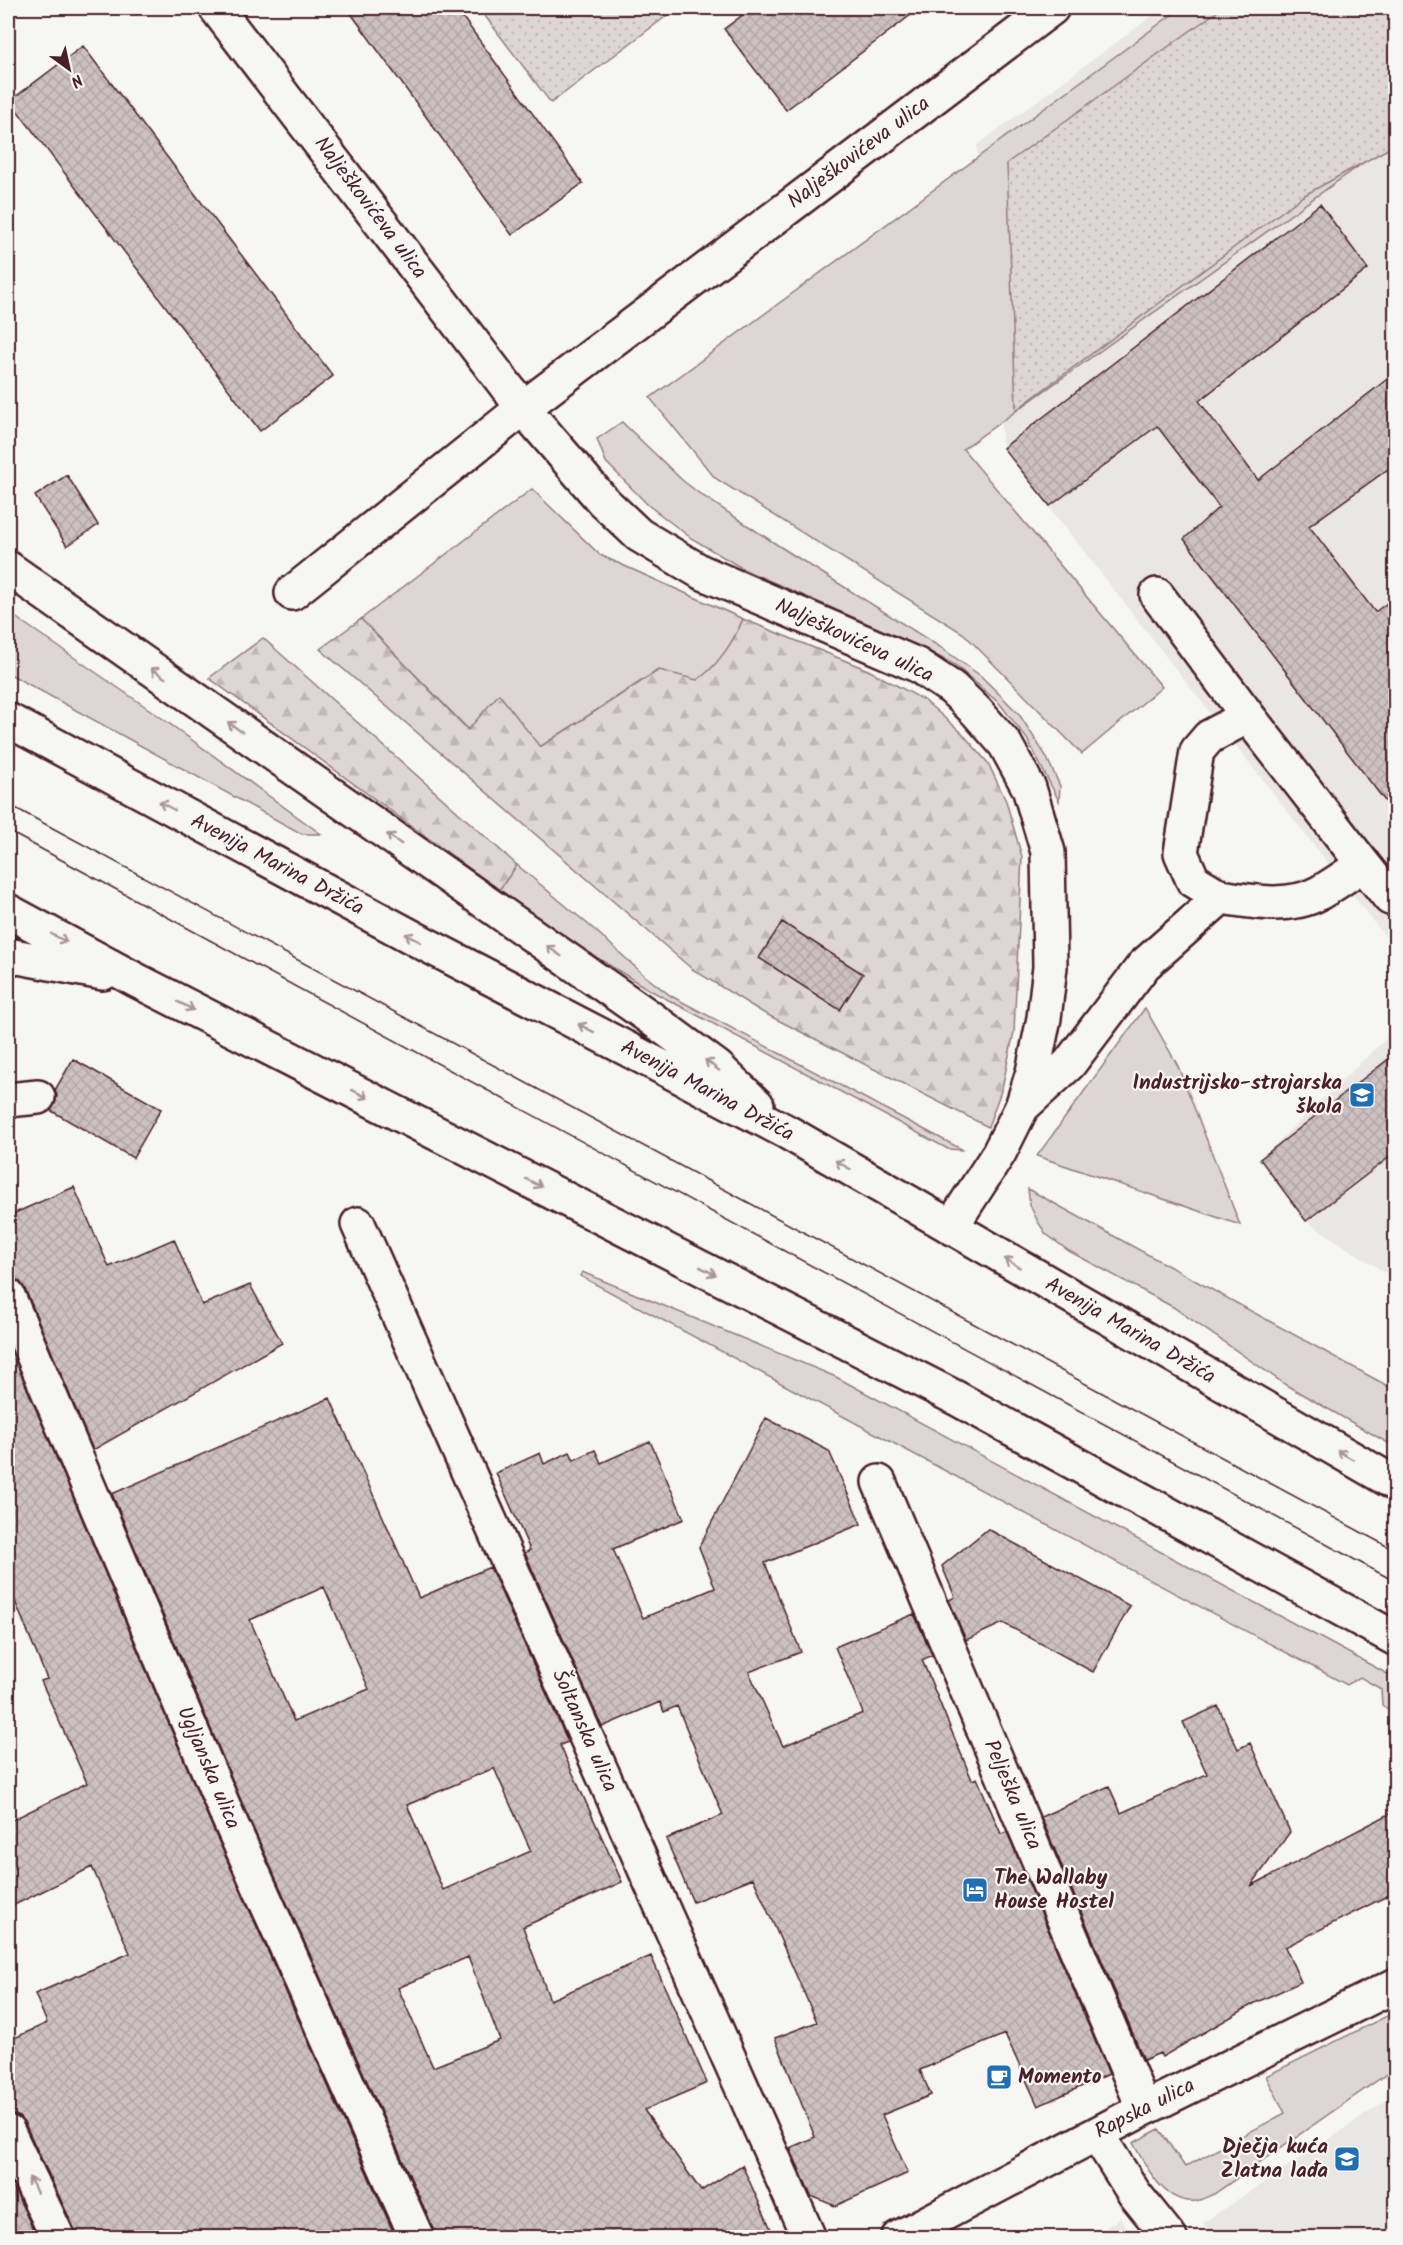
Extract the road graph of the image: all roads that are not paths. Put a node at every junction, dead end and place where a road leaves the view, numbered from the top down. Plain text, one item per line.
1 (216, 8) edge
2 (1052, 8) edge
3 (523, 408) junction
4 (8, 568) edge
5 (292, 592) dead end
6 (1157, 595) dead end
7 (1248, 716) junction
8 (8, 720) edge
9 (1363, 864) junction
10 (1221, 897) junction
11 (1390, 898) dead end
12 (8, 911) edge
13 (8, 955) edge
14 (134, 979) junction
15 (1022, 1107) junction
16 (787, 1132) junction
17 (358, 1224) dead end
18 (951, 1227) junction
19 (8, 1296) edge
20 (879, 1482) dead end
21 (1395, 1484) edge
22 (1395, 1639) edge
23 (1395, 1985) edge
24 (1144, 2109) junction
25 (8, 2132) edge
26 (1097, 2134) junction
27 (58, 2238) edge
28 (417, 2238) edge
29 (809, 2238) edge
30 (898, 2238) edge
31 (1170, 2238) edge

1 - 3 street, Nalješkovićeva ulica
2 - 3 street, Nalješkovićeva ulica
3 - 5 street, Nalješkovićeva ulica
3 - 15 street, Nalješkovićeva ulica
16 -> 4 street
6 - 7 street
7 - 9 street
7 - 10 street
16 -> 8 street, Avenija Marina Držića
9 - 10 street
9 - 11 street
10 - 15 street
12 -> 14 street
13 - 14 street
14 -> 22 street
15 - 18 street, Nalješkovićeva ulica
18 -> 16 street, Avenija Marina Držića
17 - 29 street, Šoltanska ulica
21 -> 18 street, Avenija Marina Držića
19 - 28 street, Ugljanska ulica
20 - 24 street, Pelješka ulica
23 - 24 street, Rapska ulica
24 - 26 street, Rapska ulica
27 -> 25 street
26 - 30 street, Rapska ulica
26 - 31 street

